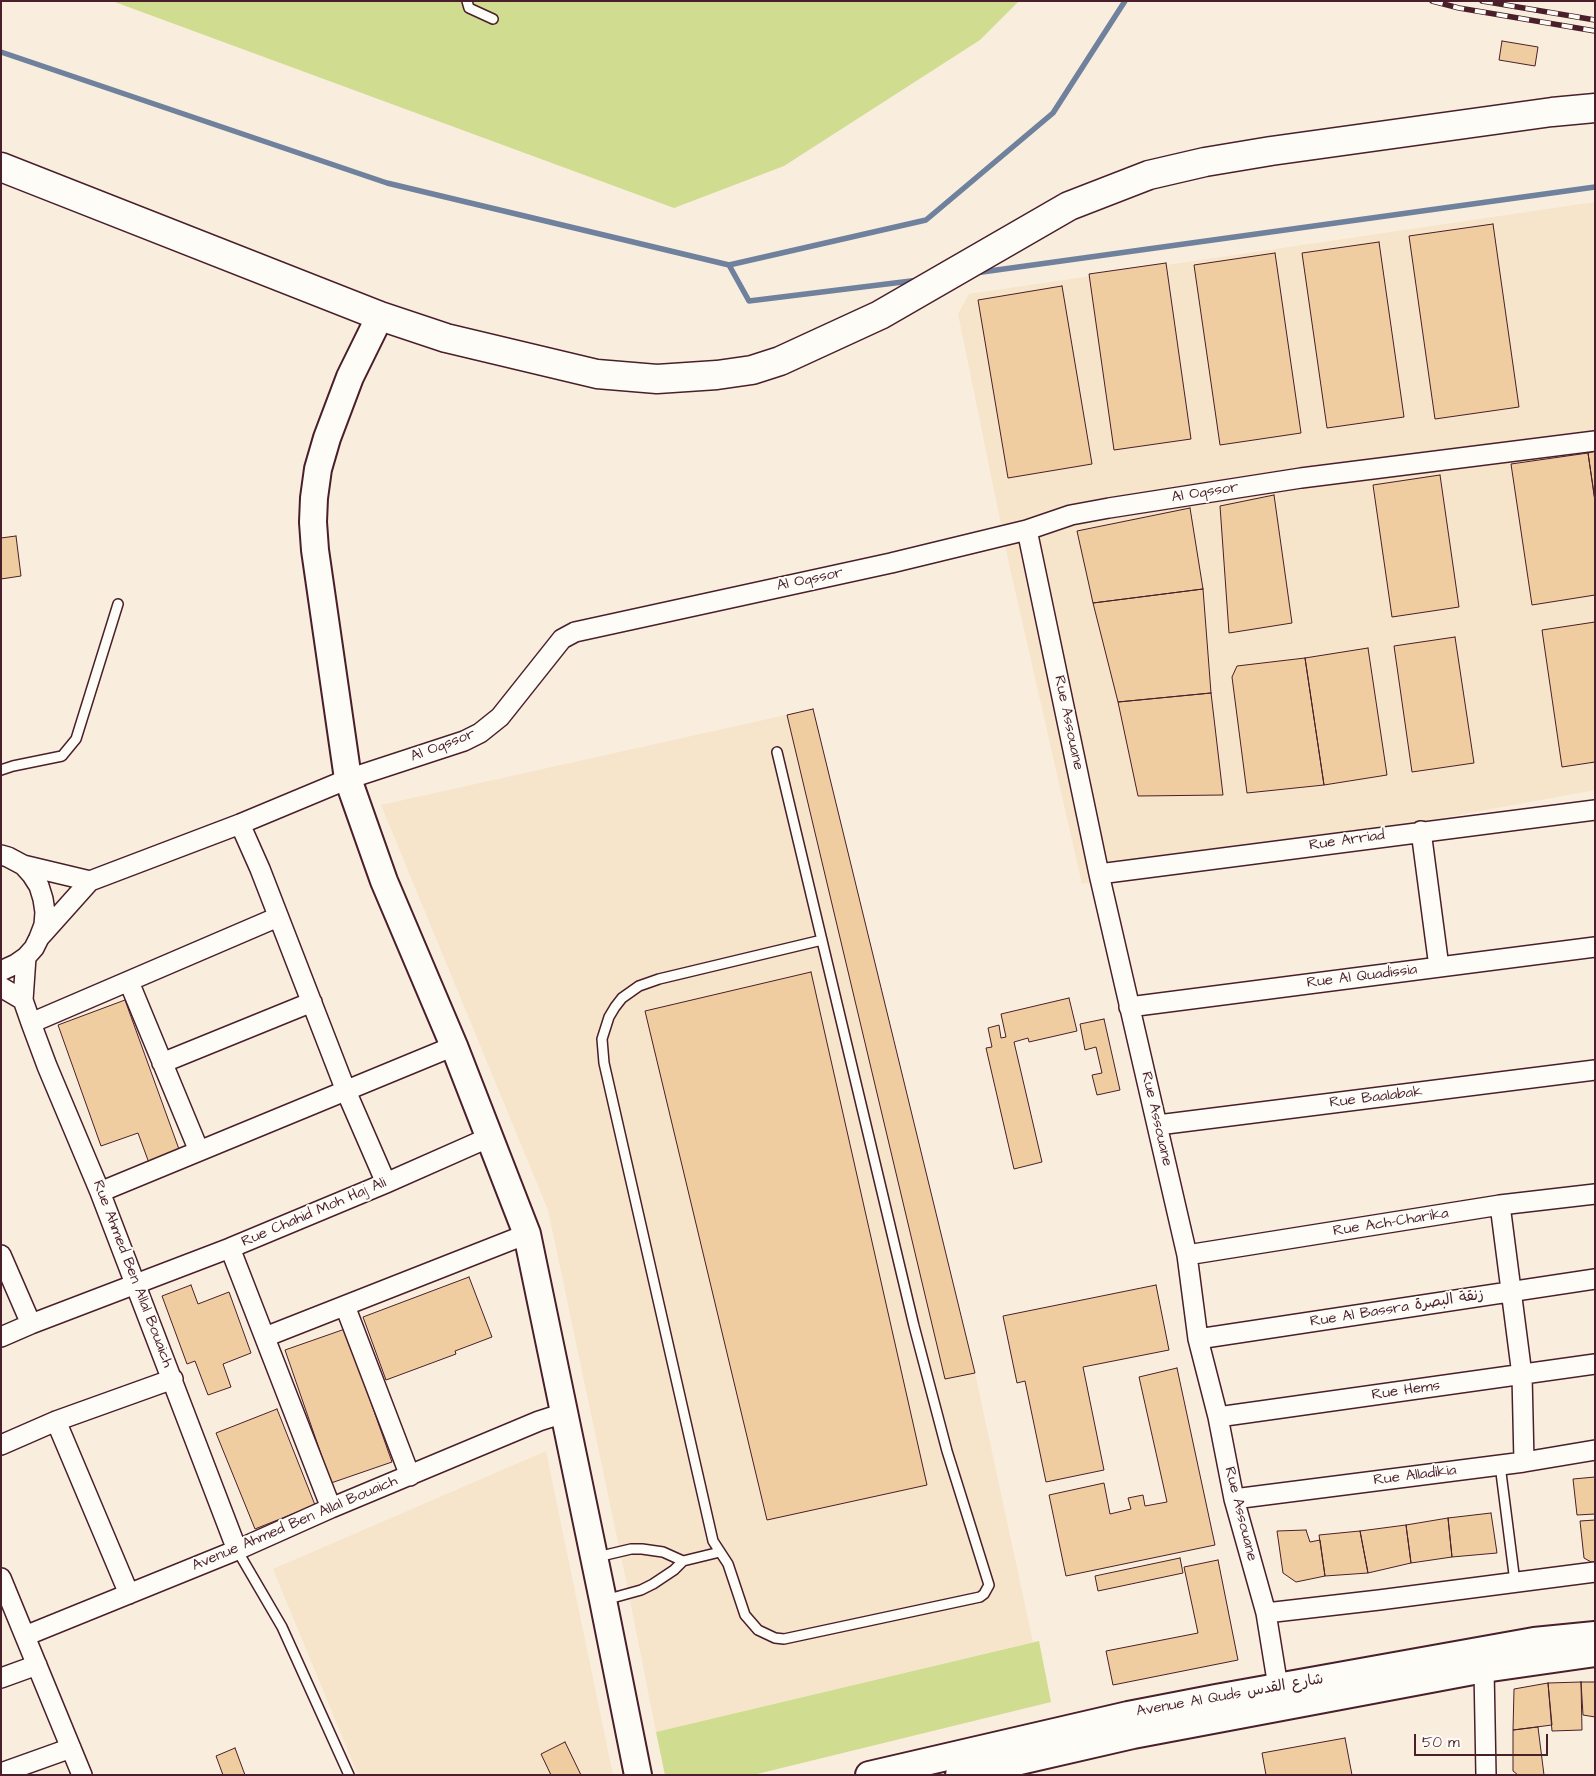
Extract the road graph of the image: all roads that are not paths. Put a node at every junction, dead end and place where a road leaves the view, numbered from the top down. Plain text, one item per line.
1 (467, 1) edge
2 (493, 19) dead end
3 (1595, 108) edge
4 (1, 166) edge
5 (380, 316) junction
6 (1595, 441) edge
7 (1027, 530) junction
8 (118, 604) dead end
9 (777, 752) dead end
10 (1, 770) edge
11 (348, 779) junction
12 (1595, 810) edge
13 (240, 824) junction
14 (1421, 832) junction
15 (1, 855) edge
16 (23, 865) junction
17 (1099, 874) junction
18 (90, 881) junction
19 (278, 917) junction
20 (39, 938) junction
21 (822, 940) junction
22 (1595, 946) edge
23 (26, 957) junction
24 (1438, 967) junction
25 (1, 971) edge
26 (129, 982) junction
27 (1, 987) edge
28 (23, 1000) junction
29 (312, 1002) junction
30 (1129, 1007) junction
31 (31, 1023) junction
32 (454, 1046) junction
33 (162, 1063) junction
34 (1595, 1070) edge
35 (346, 1091) junction
36 (1158, 1125) junction
37 (490, 1137) junction
38 (199, 1151) junction
39 (386, 1183) junction
40 (100, 1192) junction
41 (1595, 1194) edge
42 (1500, 1205) junction
43 (527, 1234) junction
44 (230, 1248) junction
45 (1, 1255) edge
46 (1187, 1255) junction
47 (1595, 1279) edge
48 (135, 1285) junction
49 (1512, 1291) junction
50 (346, 1306) junction
51 (31, 1324) junction
52 (1, 1337) edge
53 (265, 1337) junction
54 (1198, 1339) junction
55 (1595, 1364) edge
56 (1522, 1375) junction
57 (173, 1379) junction
58 (564, 1413) junction
59 (1218, 1417) junction
60 (56, 1421) junction
61 (1, 1445) edge
62 (1595, 1450) edge
63 (1524, 1462) junction
64 (1500, 1465) junction
65 (410, 1476) junction
66 (1234, 1499) junction
67 (331, 1508) junction
68 (237, 1550) junction
69 (720, 1552) junction
70 (594, 1558) junction
71 (683, 1560) junction
72 (1595, 1572) edge
73 (1, 1578) edge
74 (1515, 1582) junction
75 (129, 1594) junction
76 (603, 1600) junction
77 (1266, 1613) junction
78 (1595, 1635) edge
79 (25, 1636) junction
80 (1595, 1654) edge
81 (36, 1665) junction
82 (1484, 1669) junction
83 (1, 1678) edge
84 (1280, 1698) junction
85 (71, 1748) junction
86 (1, 1773) edge
87 (82, 1775) edge
88 (349, 1775) edge
89 (638, 1775) edge
90 (869, 1775) edge
91 (959, 1775) edge
92 (1486, 1775) edge

1 - 2 lane
3 - 5 main road
4 - 5 main road
5 - 11 street
6 - 7 street, Al Oqssor
7 - 11 street, Al Oqssor
7 - 17 street, Rue Assouane
8 - 10 lane
9 - 21 lane
11 - 13 street, Al Oqssor
11 - 32 street
12 - 14 street, Rue Arriad
13 - 18 street, Al Oqssor
13 - 19 street
14 - 17 street, Rue Arriad
14 - 24 street
15 - 16 street
16 - 18 street
16 - 20 street
17 - 30 street, Rue Assouane
18 - 20 street, Al Oqssor
19 - 26 street
19 - 29 street
20 - 23 street
21 - 69 lane
21 - 69 lane
22 - 24 street, Rue Al Quadissia
23 - 25 street
23 - 28 street, Rue Ahmed Ben Allal Bouaich
24 - 30 street, Rue Al Quadissia
26 - 31 street
26 - 33 street
27 - 28 street
28 - 31 street, Rue Ahmed Ben Allal Bouaich
29 - 33 street
29 - 35 street
30 - 36 street, Rue Assouane
31 - 40 street, Rue Ahmed Ben Allal Bouaich
32 - 35 street
32 - 37 street
33 - 38 street
34 - 36 street, Rue Baalabak
35 - 38 street
35 - 39 street
36 - 46 street, Rue Assouane
37 - 39 street, Rue Chahid Moh Haj Ali
37 - 43 street
38 - 40 street
39 - 44 street, Rue Chahid Moh Haj Ali
40 - 48 street, Rue Ahmed Ben Allal Bouaich
41 - 42 street, Rue Ach–Charika
42 - 46 street, Rue Ach–Charika
42 - 49 street
43 - 50 street
43 - 58 street
44 - 48 street, Rue Chahid Moh Haj Ali
44 - 53 street
45 - 51 street
46 - 54 street, Rue Assouane
47 - 49 street, Rue Al Bassra زنقة البصرة
48 - 51 street, Rue Chahid Moh Haj Ali
48 - 57 street, Rue Ahmed Ben Allal Bouaich
49 - 54 street, Rue Al Bassra زنقة البصرة
49 - 56 street
50 - 53 street
50 - 65 street
51 - 52 street, Rue Chahid Moh Haj Ali
53 - 67 street
54 - 59 street, Rue Assouane
55 - 56 street, Rue Hems
56 - 59 street, Rue Hems
56 - 63 street
57 - 60 street
57 - 68 street, Rue Ahmed Ben Allal Bouaich
58 - 65 street, Avenue Ahmed Ben Allal Bouaich
58 - 70 street
59 - 66 street, Rue Assouane
60 - 61 street
60 - 75 street
62 - 63 street, Rue Alladikia
63 - 64 street, Rue Alladikia
64 - 66 street, Rue Alladikia
64 - 74 lane
65 - 67 street, Avenue Ahmed Ben Allal Bouaich
66 - 77 street, Rue Assouane
67 - 68 street, Avenue Ahmed Ben Allal Bouaich
68 - 75 street, Avenue Ahmed Ben Allal Bouaich
68 - 88 lane
69 - 71 lane
70 - 71 lane
70 - 76 street
71 - 76 lane
72 - 74 street
73 - 79 street
74 - 77 street
75 - 79 street, Avenue Ahmed Ben Allal Bouaich
76 - 89 street
77 - 84 street, Rue Assouane
78 - 84 street, Avenue Al Quds شارع القدس
79 - 81 street
80 - 82 street, Avenue Al Quds شارع القدس
81 - 83 street
81 - 85 street
82 - 84 street, Avenue Al Quds شارع القدس
82 - 92 street
84 - 90 street, Avenue Al Quds شارع القدس
84 - 91 street, Avenue Al Quds شارع القدس
85 - 86 street
85 - 87 street

